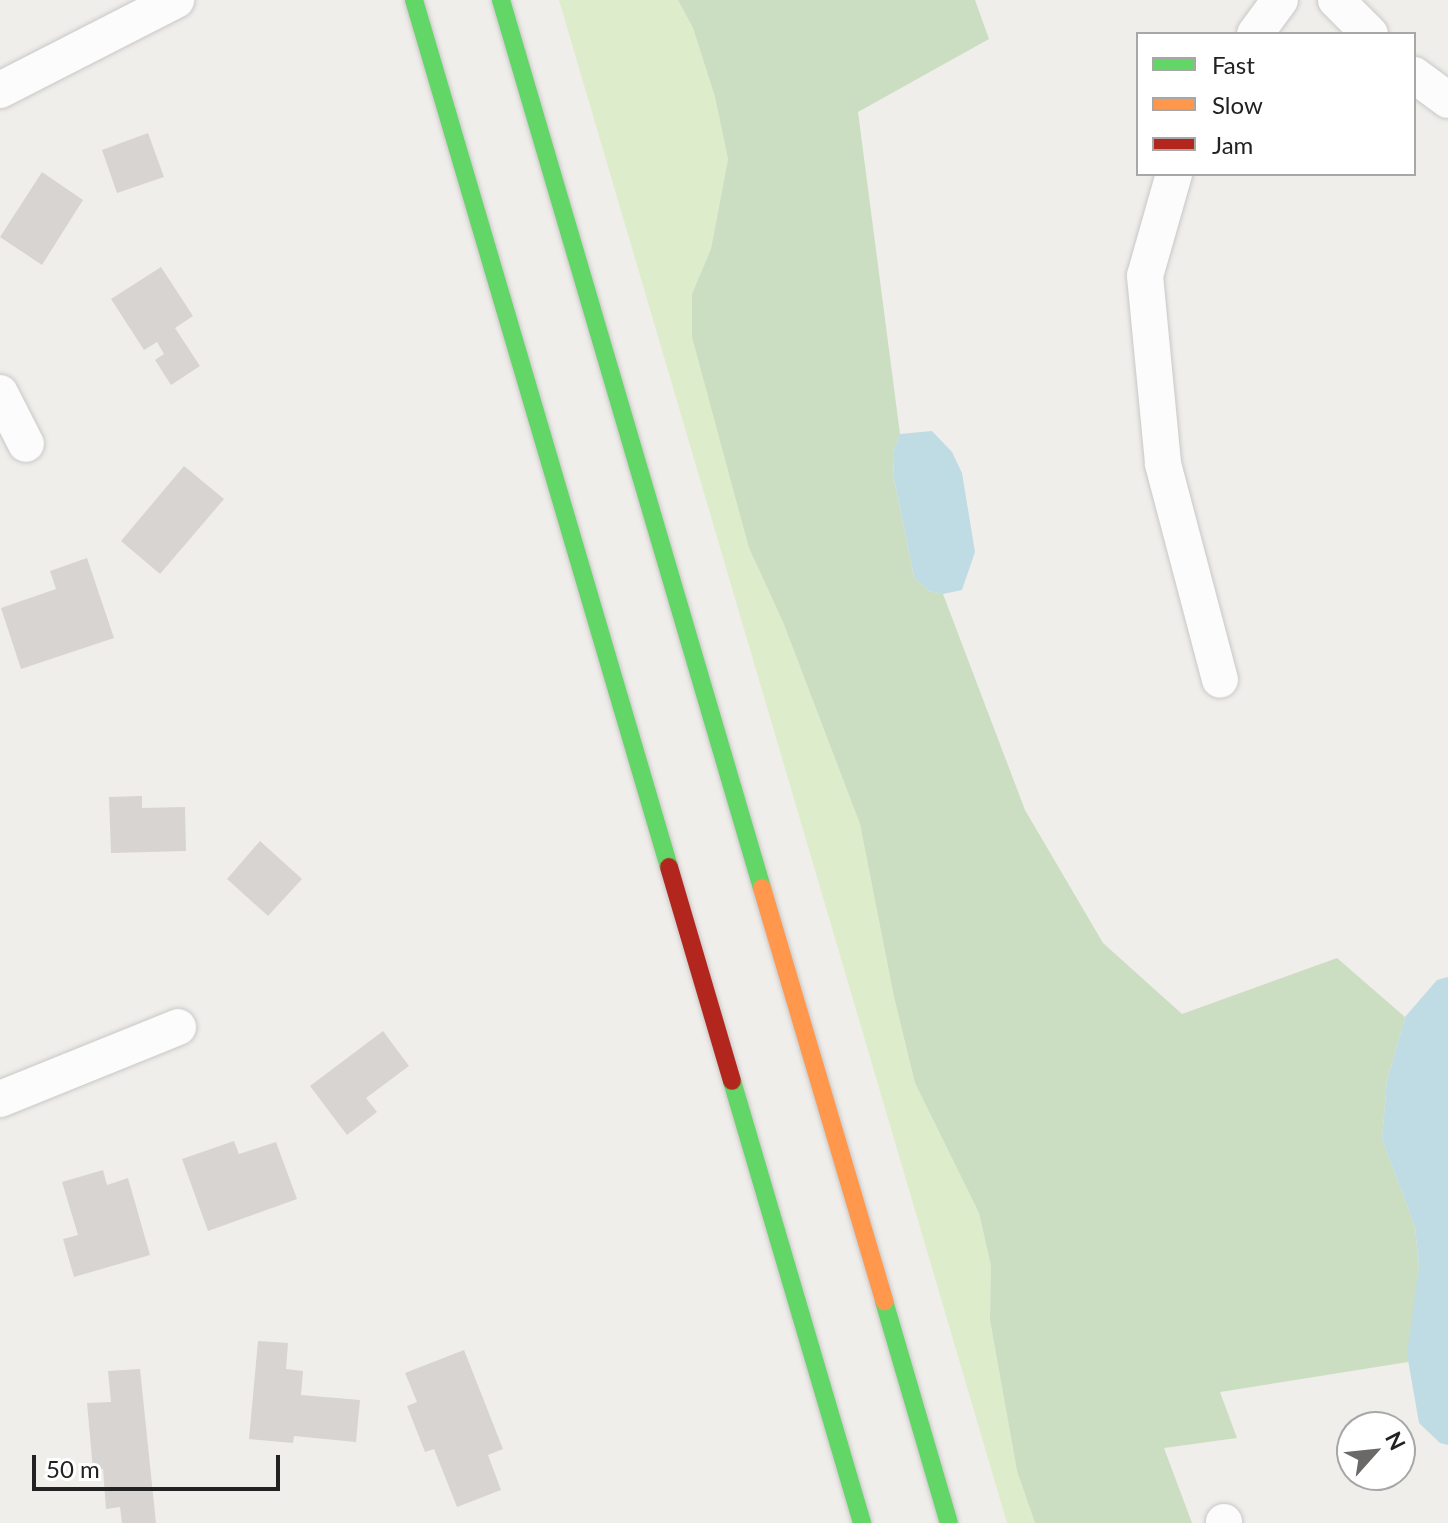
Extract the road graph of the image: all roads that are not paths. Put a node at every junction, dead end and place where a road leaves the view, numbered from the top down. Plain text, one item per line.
1 (176, 0) edge
2 (414, 0) edge
3 (501, 0) edge
4 (1280, 0) edge
5 (1336, 0) edge
6 (1256, 32) edge
7 (1368, 32) edge
8 (1416, 76) edge
9 (0, 90) edge
10 (1448, 100) edge
11 (1173, 176) edge
12 (0, 393) edge
13 (26, 444) dead end
14 (1220, 680) dead end
15 (178, 1027) dead end
16 (0, 1099) edge
17 (862, 1523) edge
18 (949, 1523) edge

1 - 9 street
2 - 17 highway
3 - 18 highway
4 - 6 street
5 - 7 street
8 - 10 street
11 - 14 street
12 - 13 street
15 - 16 street

